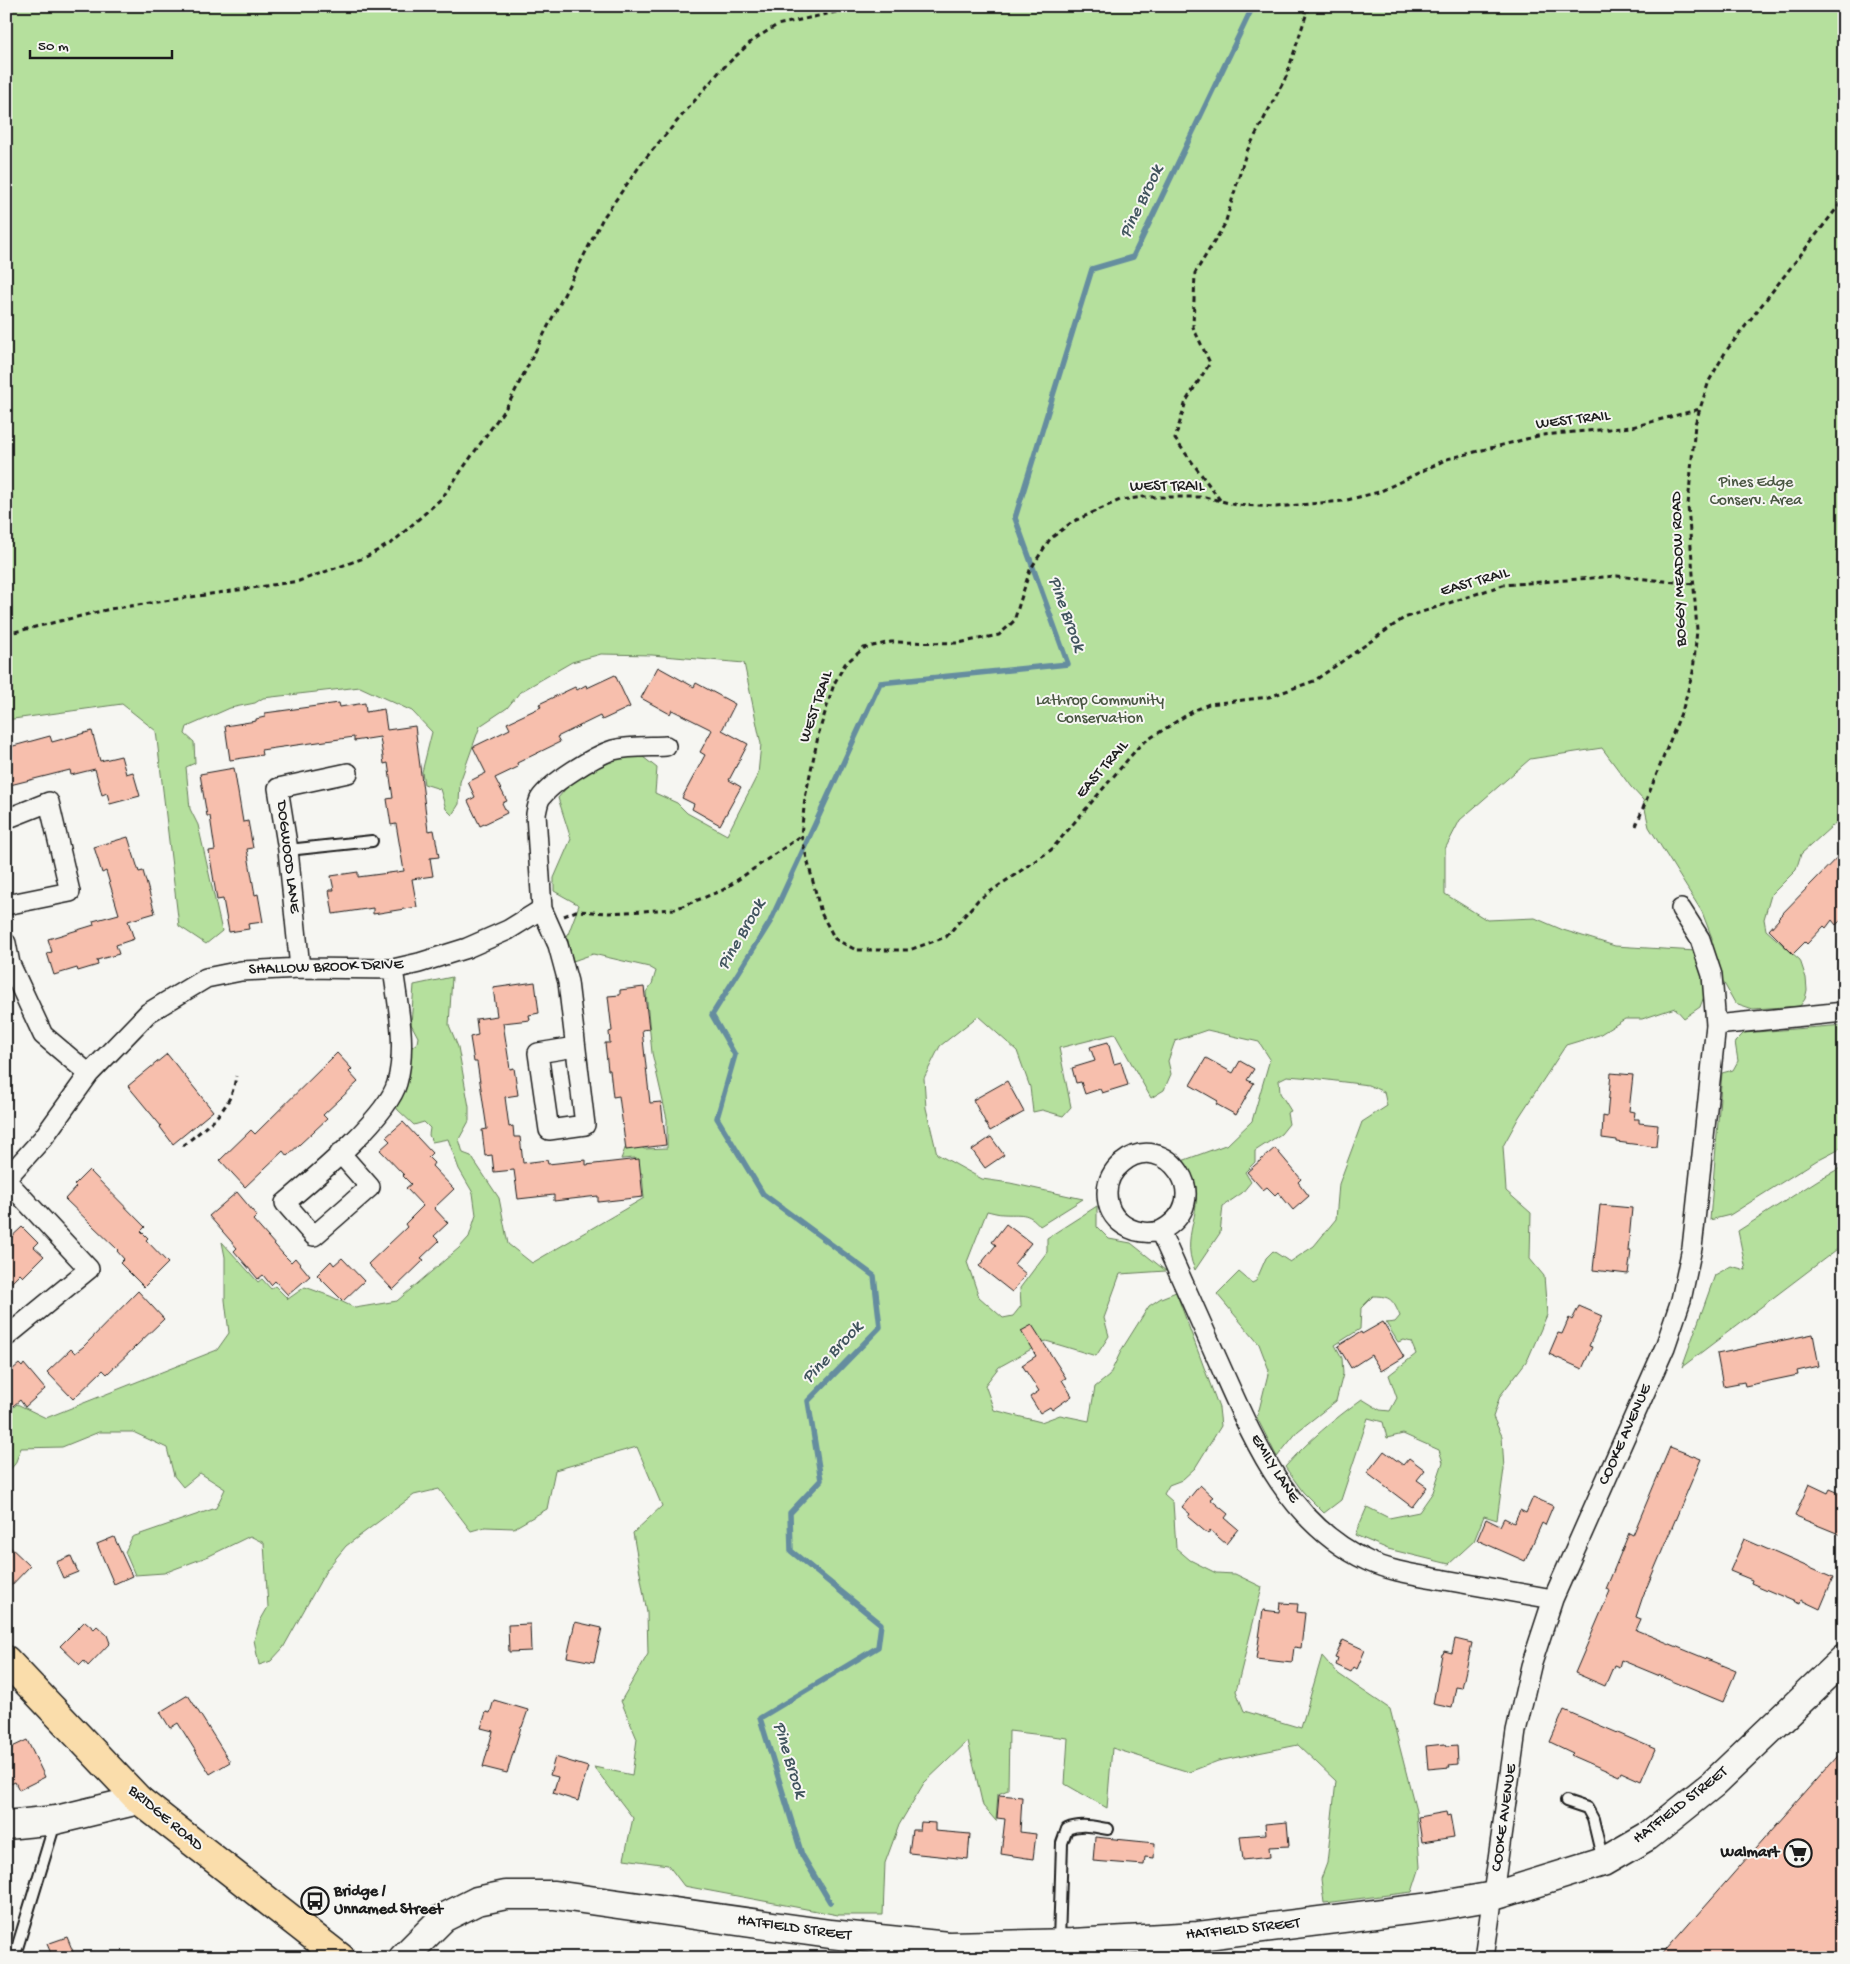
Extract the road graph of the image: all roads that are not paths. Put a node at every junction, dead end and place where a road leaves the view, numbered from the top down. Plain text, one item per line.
1 (666, 746) dead end
2 (348, 773) dead end
3 (6, 818) edge
4 (372, 841) dead end
5 (288, 850) junction
6 (6, 905) edge
7 (542, 909) junction
8 (1681, 909) dead end
9 (6, 943) edge
10 (300, 968) junction
11 (393, 969) junction
12 (1844, 1012) edge
13 (1716, 1025) junction
14 (575, 1048) dead end
15 (89, 1074) junction
16 (340, 1153) junction
17 (6, 1180) edge
18 (1160, 1231) junction
19 (6, 1337) edge
20 (1553, 1599) junction
21 (1844, 1659) edge
22 (6, 1660) edge
23 (139, 1800) junction
24 (1566, 1800) dead end
25 (56, 1820) junction
26 (6, 1825) edge
27 (1108, 1829) dead end
28 (1603, 1862) junction
29 (1494, 1896) junction
30 (1059, 1943) junction
31 (333, 1956) edge
32 (14, 1958) edge
33 (404, 1958) edge
34 (1484, 1958) edge

1 - 7 street
2 - 5 street, DOGWOOD LANE
3 - 6 street
4 - 5 lane
5 - 10 street, DOGWOOD LANE
7 - 11 street, SHALLOW BROOK DRIVE
7 - 14 street
8 - 13 street, COOKE AVENUE
9 - 15 street
10 - 11 street, SHALLOW BROOK DRIVE
10 - 15 street, SHALLOW BROOK DRIVE
11 - 16 street
12 - 13 street
13 - 20 street, COOKE AVENUE
15 - 17 street, SHALLOW BROOK DRIVE
16 - 16 street
17 - 19 street
18 - 18 street
18 - 20 street, EMILY LANE
20 - 29 street, COOKE AVENUE
21 - 28 street, HATFIELD STREET
22 - 23 main road, BRIDGE ROAD
23 - 25 street
23 - 31 main road, BRIDGE ROAD
24 - 28 lane
25 - 26 street
25 - 32 lane
27 - 30 lane
28 - 29 street, HATFIELD STREET
29 - 30 street, HATFIELD STREET
29 - 34 street, COOKE AVENUE
30 - 33 street, HATFIELD STREET

